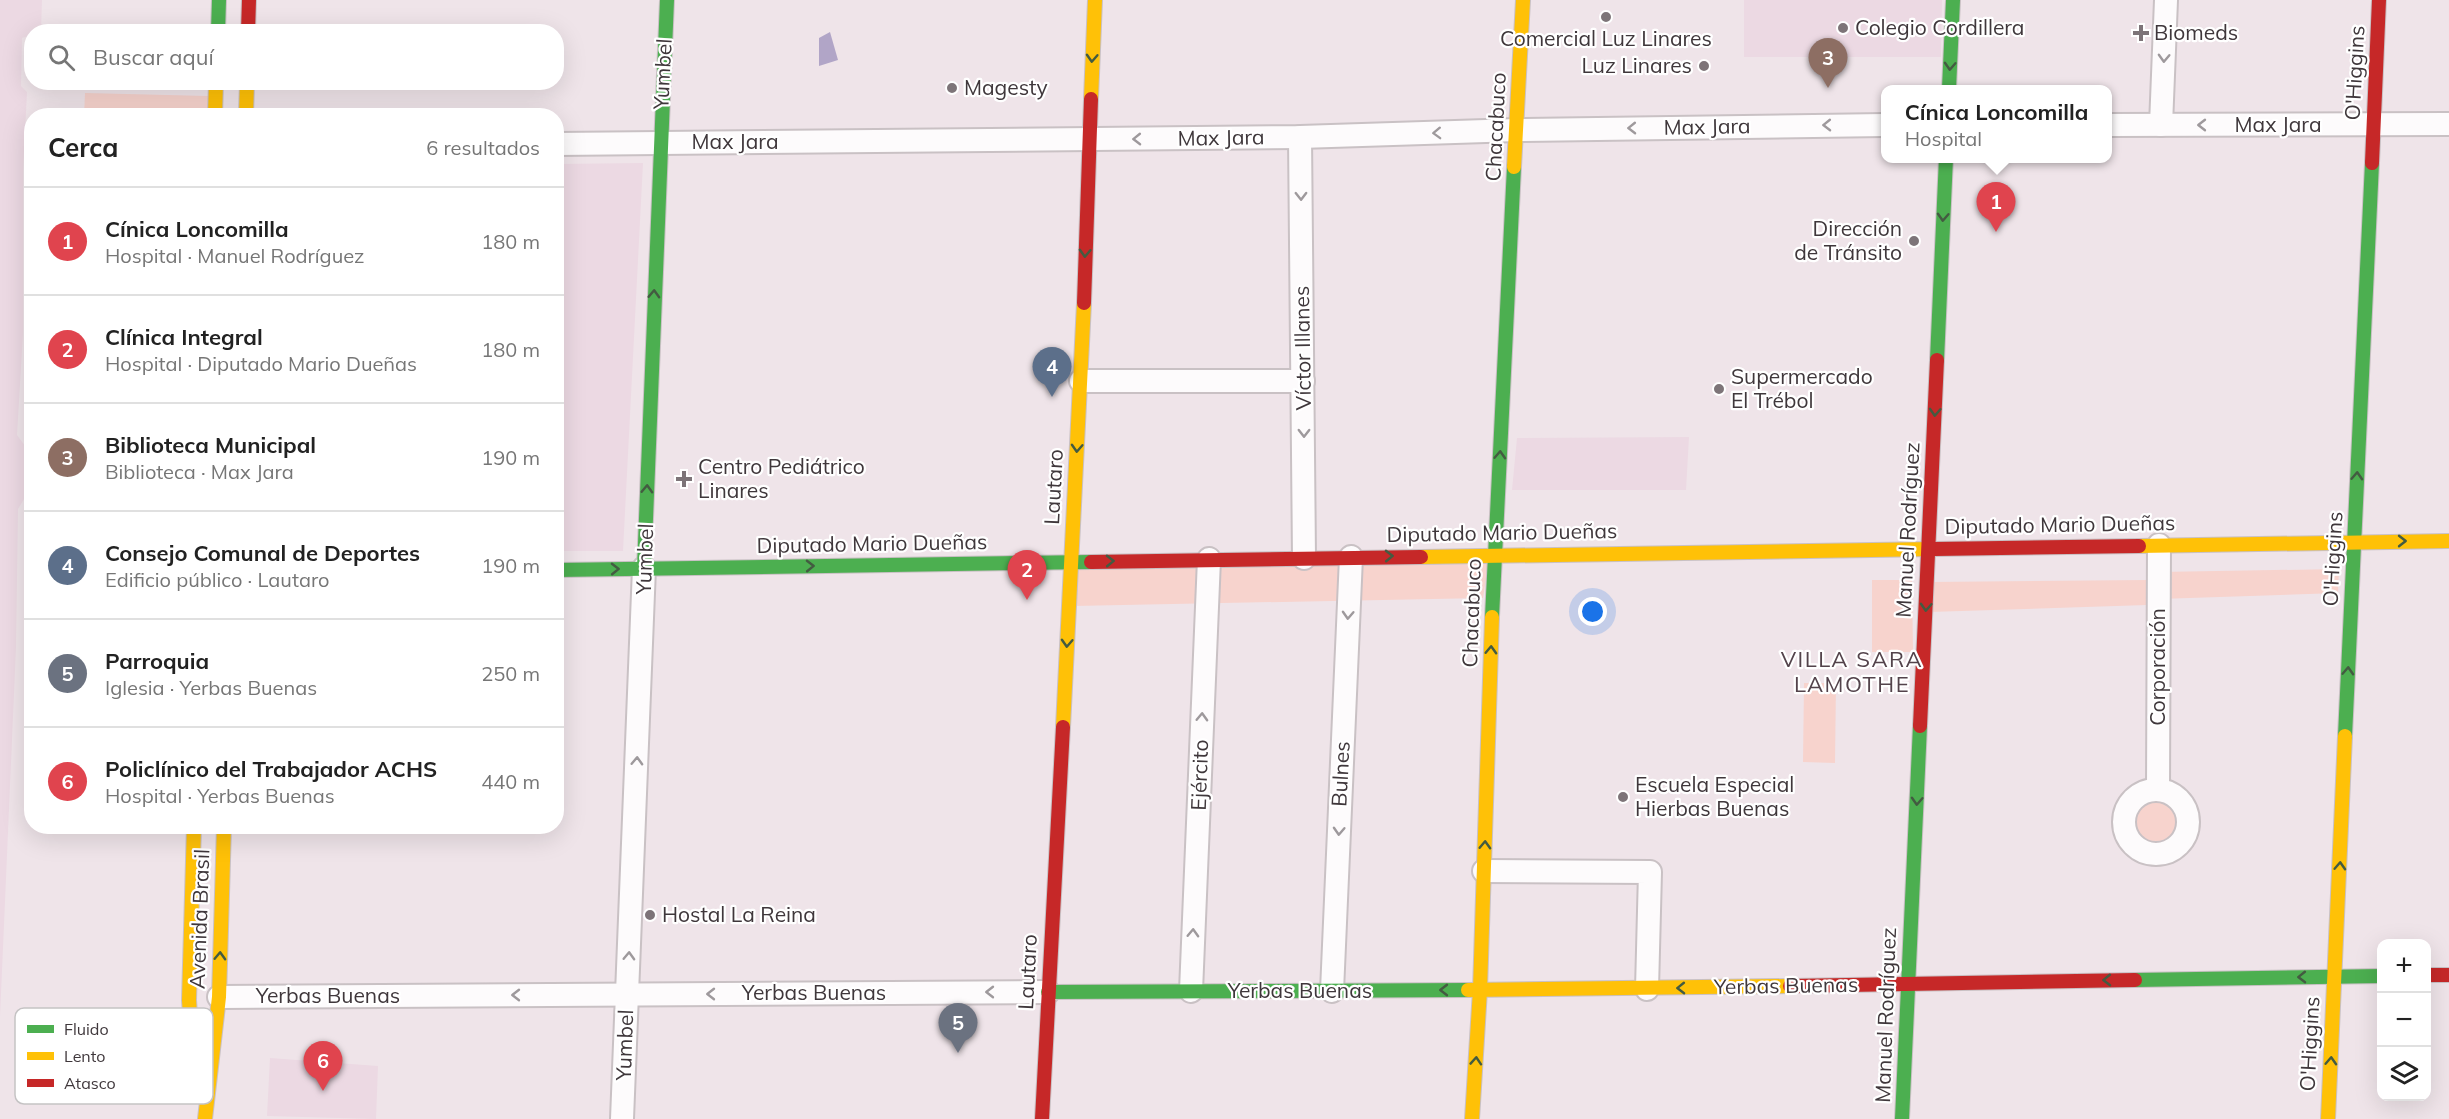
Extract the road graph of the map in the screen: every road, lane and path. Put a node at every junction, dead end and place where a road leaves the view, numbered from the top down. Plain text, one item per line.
1 (219, 0) edge
2 (249, 0) edge
3 (668, 0) edge
4 (1095, 0) edge
5 (1523, 0) edge
6 (1953, 0) edge
7 (2166, 0) edge
8 (2379, 0) edge
9 (218, 24) edge
10 (248, 24) edge
11 (1949, 85) edge
12 (216, 90) edge
13 (247, 90) edge
14 (215, 108) edge
15 (246, 108) edge
16 (2449, 124) edge
17 (1881, 125) edge
18 (2112, 125) edge
19 (2161, 125) junction
20 (2373, 126) junction
21 (1517, 130) junction
22 (1300, 137) junction
23 (1088, 140) junction
24 (660, 142) junction
25 (564, 144) edge
26 (1946, 163) edge
27 (1081, 381) junction
28 (1304, 381) junction
29 (2354, 541) junction
30 (2449, 541) edge
31 (2159, 544) junction
32 (1928, 548) junction
33 (1494, 555) junction
34 (1351, 557) junction
35 (1304, 558) junction
36 (1209, 559) junction
37 (1071, 561) junction
38 (644, 568) junction
39 (564, 570) edge
40 (2157, 790) dead end
41 (194, 834) edge
42 (224, 834) edge
43 (1484, 871) junction
44 (2431, 975) edge
45 (2449, 975) edge
46 (2377, 976) edge
47 (2334, 977) junction
48 (1907, 983) junction
49 (1647, 989) junction
50 (1480, 990) junction
51 (1332, 991) junction
52 (1048, 992) junction
53 (1191, 992) junction
54 (627, 994) junction
55 (219, 997) junction
56 (190, 1008) edge
57 (213, 1046) edge
58 (198, 1104) edge
59 (206, 1104) edge
60 (199, 1119) edge
61 (204, 1119) edge
62 (622, 1119) edge
63 (1042, 1119) edge
64 (1472, 1119) edge
65 (1902, 1119) edge
66 (2328, 1119) edge

1 - 9 street
2 - 10 street
3 - 24 street, Yumbel
4 -> 23 street, Lautaro
5 - 21 street, Chacabuco
6 -> 11 street
7 -> 19 street
8 - 20 street, O'Higgins
12 - 14 street
13 - 15 street
16 - 20 street, Max Jara
17 -> 21 street, Max Jara
18 - 19 street, Max Jara
20 -> 19 street, Max Jara
29 -> 20 street, O'Higgins
21 -> 22 street, Max Jara
33 -> 21 street, Chacabuco
22 -> 23 street, Max Jara
22 -> 28 street, Víctor Illanes
23 - 24 street, Max Jara
23 -> 27 street, Lautaro
24 - 25 street, Max Jara
38 -> 24 street, Yumbel
26 -> 32 street, Manuel Rodríguez
27 - 28 street
27 -> 37 street, Lautaro
28 -> 35 street, Víctor Illanes
29 -> 30 street, Diputado Mario Dueñas
29 - 31 street, Diputado Mario Dueñas
47 -> 29 street, O'Higgins
31 - 32 street, Diputado Mario Dueñas
31 - 40 street, Corporación
32 - 33 street, Diputado Mario Dueñas
32 -> 48 street, Manuel Rodríguez
34 -> 33 street, Diputado Mario Dueñas
43 -> 33 street, Chacabuco
34 - 35 street, Diputado Mario Dueñas
34 -> 51 street, Bulnes
35 - 36 street, Diputado Mario Dueñas
37 -> 36 street, Diputado Mario Dueñas
53 -> 36 street, Ejército
38 -> 37 street, Diputado Mario Dueñas
37 -> 52 street, Lautaro
39 -> 38 street, Diputado Mario Dueñas
54 -> 38 street, Yumbel
41 - 56 street, Avenida Brasil
55 -> 42 street, Avenida Brasil
43 - 49 street
43 - 50 street, Chacabuco
44 - 45 street
46 - 47 street, Yerbas Buenas
47 -> 48 street, Yerbas Buenas
66 -> 47 street, O'Higgins
48 -> 49 street, Yerbas Buenas
48 - 65 street, Manuel Rodríguez
49 - 50 street, Yerbas Buenas
50 -> 51 street, Yerbas Buenas
64 -> 50 street, Chacabuco
51 - 53 street, Yerbas Buenas
52 - 53 street, Yerbas Buenas
52 -> 54 street, Yerbas Buenas
52 - 63 street, Lautaro
54 -> 55 street, Yerbas Buenas
54 - 62 street, Yumbel
55 - 57 street, Avenida Brasil
58 - 60 street, Avenida Brasil
59 - 61 street, Avenida Brasil

